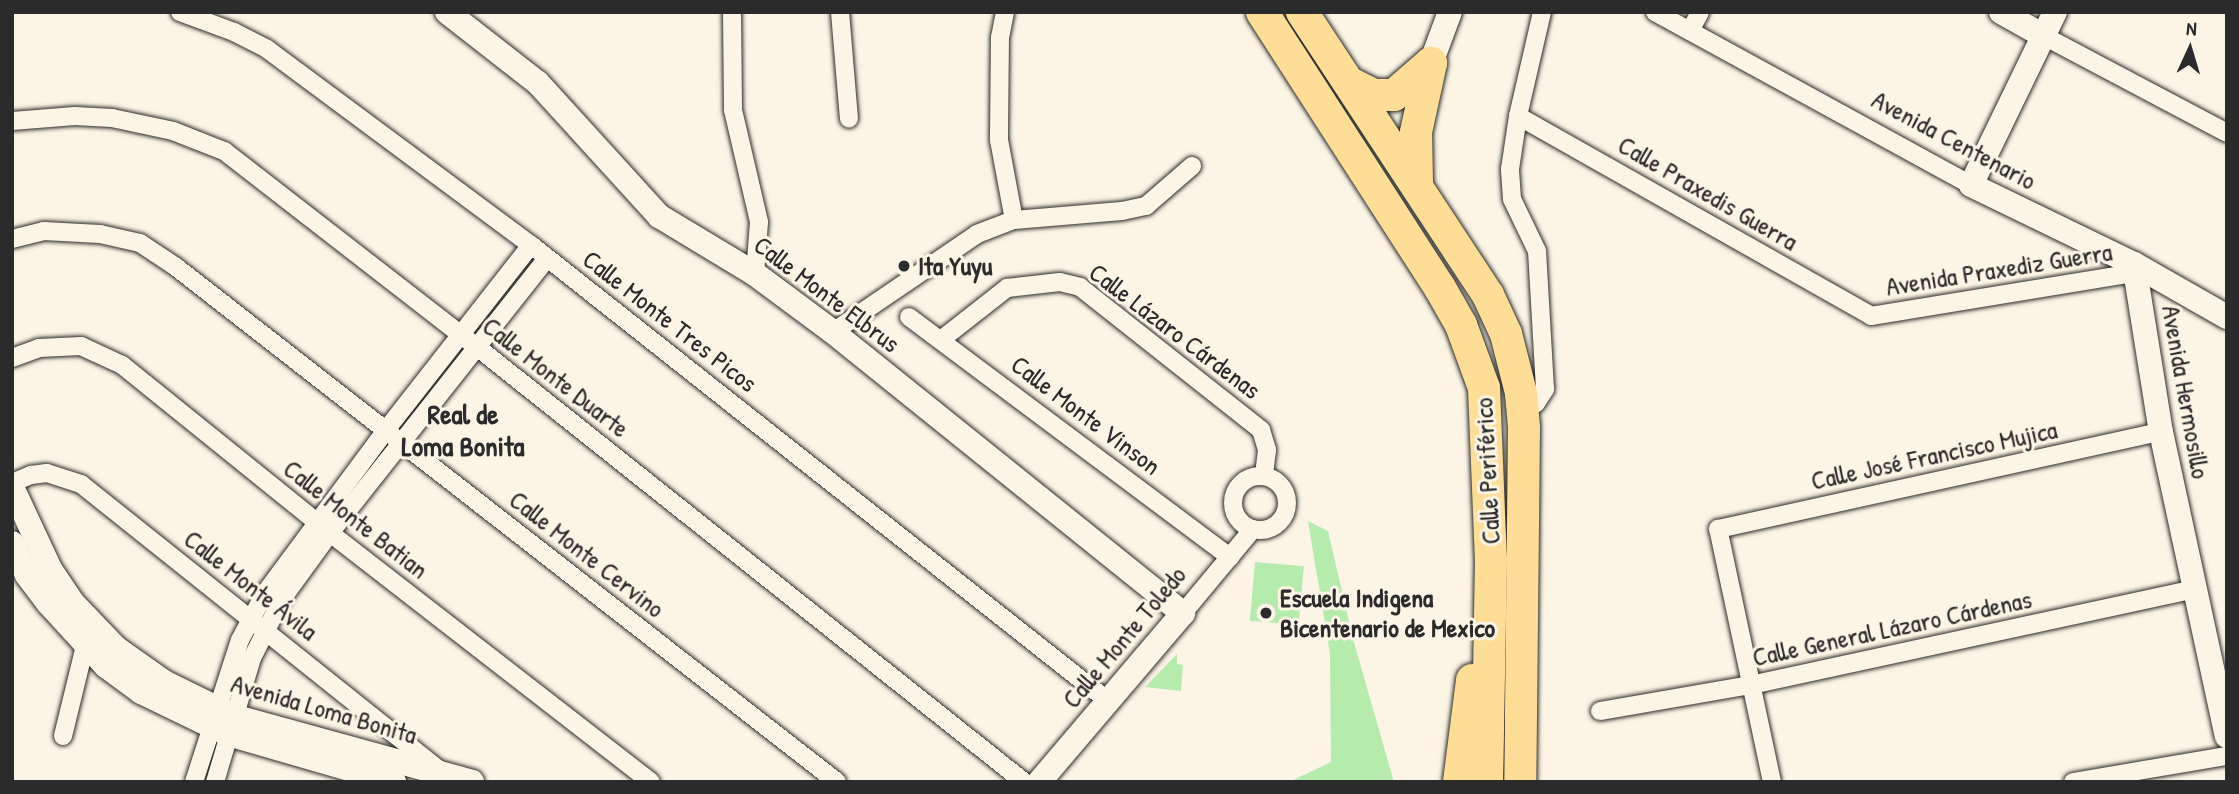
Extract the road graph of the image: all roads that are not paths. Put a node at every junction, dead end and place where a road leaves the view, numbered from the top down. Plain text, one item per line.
1 (180, 12) edge
2 (447, 12) edge
3 (732, 12) edge
4 (840, 12) edge
5 (1004, 12) edge
6 (1262, 12) edge
7 (1302, 12) edge
8 (1450, 12) edge
9 (1542, 12) edge
10 (1655, 12) edge
11 (1700, 12) edge
12 (2001, 12) edge
13 (2055, 12) edge
14 (1690, 31) junction
15 (2042, 35) junction
16 (1431, 63) junction
17 (1352, 83) junction
18 (1518, 116) junction
19 (849, 119) dead end
20 (12, 121) edge
21 (2227, 133) edge
22 (1192, 166) dead end
23 (1971, 185) junction
24 (1418, 187) junction
25 (1014, 220) junction
26 (12, 239) edge
27 (531, 245) junction
28 (547, 258) junction
29 (2135, 269) junction
30 (755, 274) junction
31 (1871, 316) joint
32 (909, 317) dead end
33 (2227, 317) edge
34 (833, 332) junction
35 (462, 335) junction
36 (942, 340) junction
37 (477, 347) junction
38 (12, 358) edge
39 (1523, 412) junction
40 (386, 430) junction
41 (2161, 432) junction
42 (401, 443) junction
43 (1264, 476) junction
44 (12, 485) edge
45 (323, 528) junction
46 (1253, 529) junction
47 (12, 543) edge
48 (1230, 556) junction
49 (20, 576) edge
50 (1491, 587) junction
51 (2194, 589) junction
52 (1183, 613) junction
53 (250, 618) junction
54 (265, 629) junction
55 (85, 646) junction
56 (1751, 685) junction
57 (1108, 701) junction
58 (1600, 711) dead end
59 (222, 722) junction
60 (63, 736) dead end
61 (2227, 736) edge
62 (2227, 756) edge
63 (444, 774) junction
64 (2094, 780) edge
65 (194, 782) edge
66 (215, 782) edge
67 (394, 782) edge
68 (472, 782) edge
69 (651, 782) edge
70 (837, 782) edge
71 (1024, 782) edge
72 (1039, 782) edge
73 (1459, 782) edge
74 (1487, 782) edge
75 (1520, 782) edge
76 (1772, 782) edge
77 (2073, 782) edge

1 - 27 street, Calle Monte Tres Picos
2 - 30 street, Calle Monte Elbrus
3 - 30 street
4 - 19 street
5 - 25 street
6 - 50 highway, Calle Periférico
7 - 17 highway, Calle Periférico
8 - 16 street
9 - 18 street
10 - 14 street, Avenida Centenario
11 - 14 street
12 - 15 street
13 - 15 street
14 - 23 street, Avenida Centenario
15 - 21 street
15 - 23 street
16 - 17 highway
16 - 24 highway
17 - 24 highway, Calle Periférico
18 - 31 street, Calle Praxedis Guerra
18 - 39 street
20 - 35 street, Calle Monte Duarte
22 - 25 street
23 - 29 street, Avenida Centenario
24 - 39 highway, Calle Periférico
25 - 34 street
26 - 40 street, Calle Monte Cervino
27 - 28 street, Calle Monte Tres Picos
27 - 35 street
28 - 37 street
28 - 57 street, Calle Monte Tres Picos
29 - 31 street, Avenida Praxediz Guerra
29 - 33 street, Avenida Centenario
29 - 41 street, Avenida Hermosillo
30 - 34 street, Calle Monte Elbrus
32 - 36 street, Calle Monte Vinson
34 - 52 street, Calle Monte Elbrus
35 - 37 street, Calle Monte Duarte
35 - 40 street
36 - 43 street, Calle Lázaro Cárdenas
36 - 48 street, Calle Monte Vinson
37 - 42 street
37 - 71 street, Calle Monte Duarte
38 - 45 street, Calle Monte Batian
39 - 75 highway, Calle Periférico
40 - 42 street, Calle Monte Cervino
40 - 45 street
41 - 51 street, Avenida Hermosillo
41 - 56 street, Calle José Francisco Mujica
42 - 45 street
42 - 70 street, Calle Monte Cervino
43 - 46 street
43 - 46 street
44 - 53 street, Calle Monte Ávila
44 - 59 street, Avenida Loma Bonita
45 - 53 street
45 - 54 street
45 - 69 street, Calle Monte Batian
46 - 48 street, Calle Monte Toledo
47 - 49 street, Avenida Loma Bonita
48 - 52 street, Calle Monte Toledo
49 - 55 street, Avenida Loma Bonita
50 - 73 highway
50 - 74 highway, Calle Periférico
51 - 56 street, Calle General Lázaro Cárdenas
51 - 61 street, Avenida Hermosillo
52 - 57 street, Calle Monte Toledo
53 - 54 street, Calle Monte Ávila
53 - 59 street
54 - 59 street
54 - 63 street, Calle Monte Ávila
55 - 59 street, Avenida Loma Bonita
55 - 60 street
56 - 58 street, Calle General Lázaro Cárdenas
56 - 76 street
57 - 72 street, Calle Monte Toledo
59 - 63 street, Avenida Loma Bonita
59 - 65 street
59 - 66 street
59 - 67 street, Avenida Loma Bonita
62 - 64 street
63 - 68 street, Avenida Loma Bonita
64 - 77 street

